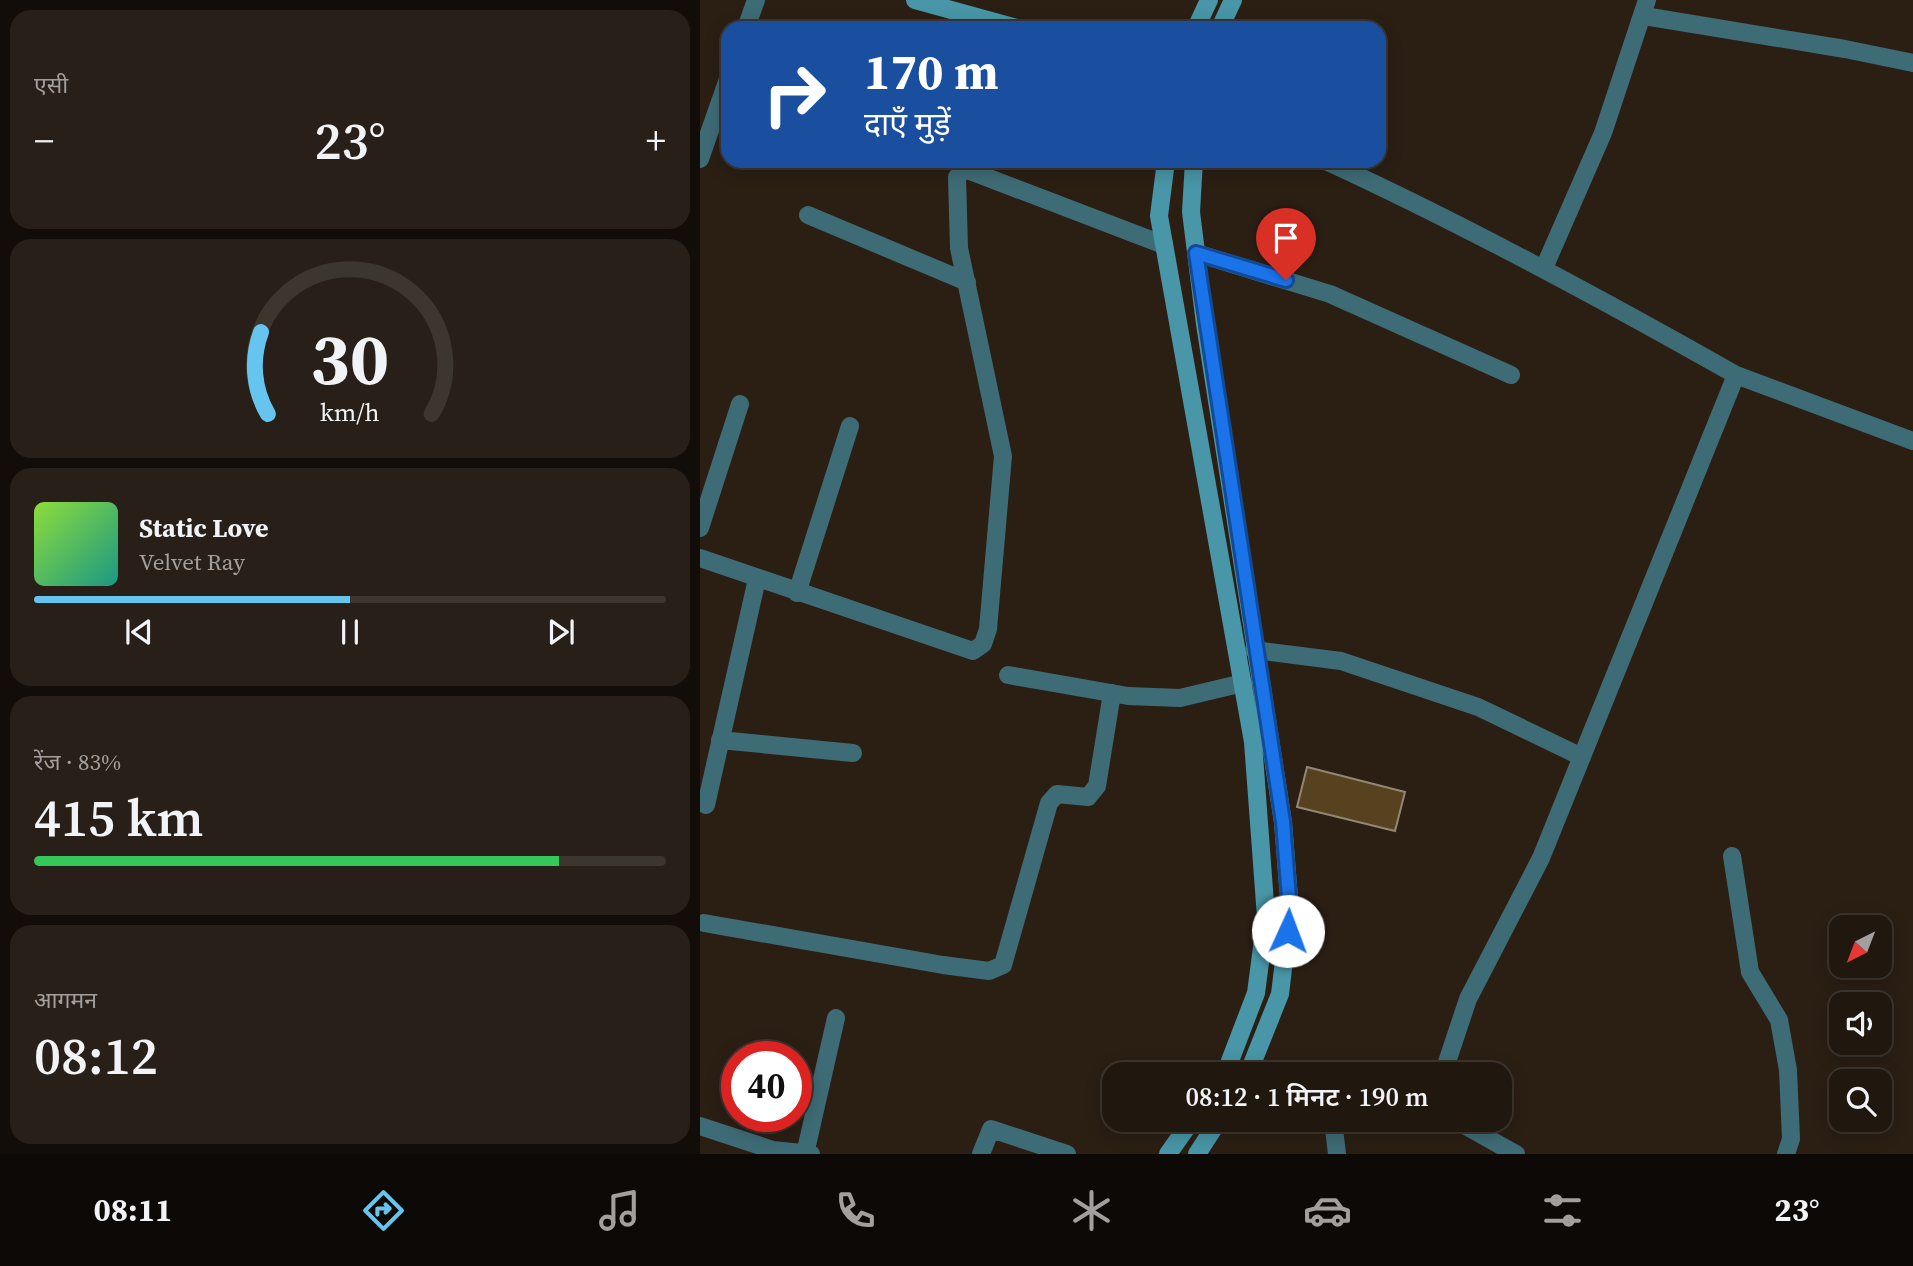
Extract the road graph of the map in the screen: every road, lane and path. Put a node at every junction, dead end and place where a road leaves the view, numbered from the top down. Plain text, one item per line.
1 (756, 0) edge
2 (915, 0) edge
3 (1209, 0) edge
4 (1233, 0) edge
5 (1645, 8) edge
6 (748, 21) edge
7 (992, 21) edge
8 (1199, 21) edge
9 (1223, 21) edge
10 (1913, 63) edge
11 (721, 99) edge
12 (700, 159) edge
13 (1165, 168) edge
14 (1194, 168) edge
15 (1341, 168) edge
16 (808, 215) dead end
17 (1164, 244) junction
18 (1196, 253) junction
19 (1544, 268) junction
20 (967, 282) junction
21 (1511, 374) dead end
22 (1736, 375) junction
23 (740, 404) dead end
24 (850, 426) dead end
25 (1913, 441) edge
26 (700, 528) edge
27 (700, 558) edge
28 (757, 579) junction
29 (797, 593) junction
30 (1254, 650) junction
31 (1008, 675) dead end
32 (1243, 683) junction
33 (1112, 693) junction
34 (720, 740) junction
35 (853, 753) dead end
36 (1582, 757) junction
37 (706, 805) dead end
38 (1731, 856) dead end
39 (704, 923) dead end
40 (836, 1018) dead end
41 (1230, 1062) edge
42 (1253, 1062) edge
43 (1447, 1062) edge
44 (700, 1126) edge
45 (1184, 1132) edge
46 (1211, 1132) edge
47 (1334, 1132) edge
48 (1477, 1132) edge
49 (807, 1153) edge
50 (982, 1154) edge
51 (1067, 1154) edge
52 (1168, 1154) edge
53 (1197, 1154) edge
54 (1337, 1154) edge
55 (1516, 1154) edge
56 (1786, 1154) edge

1 - 6 street
2 - 7 street
3 - 8 street
4 - 9 street
5 - 10 street
5 - 19 street
11 - 12 street
13 - 17 street
14 - 18 street
15 - 19 street
16 - 20 street
17 - 20 street
17 - 32 street
18 - 21 street
18 - 30 street
19 - 22 street
20 - 29 street
22 - 25 street
22 - 36 street
23 - 26 street
24 - 29 street
27 - 28 street
28 - 29 street
28 - 34 street
30 - 36 street
30 - 42 street
31 - 33 street
32 - 33 street
32 - 41 street
33 - 39 street
34 - 35 street
34 - 37 street
36 - 43 street
38 - 56 street
40 - 49 street
44 - 49 street
45 - 52 street
46 - 53 street
47 - 54 street
48 - 55 street
50 - 51 street

